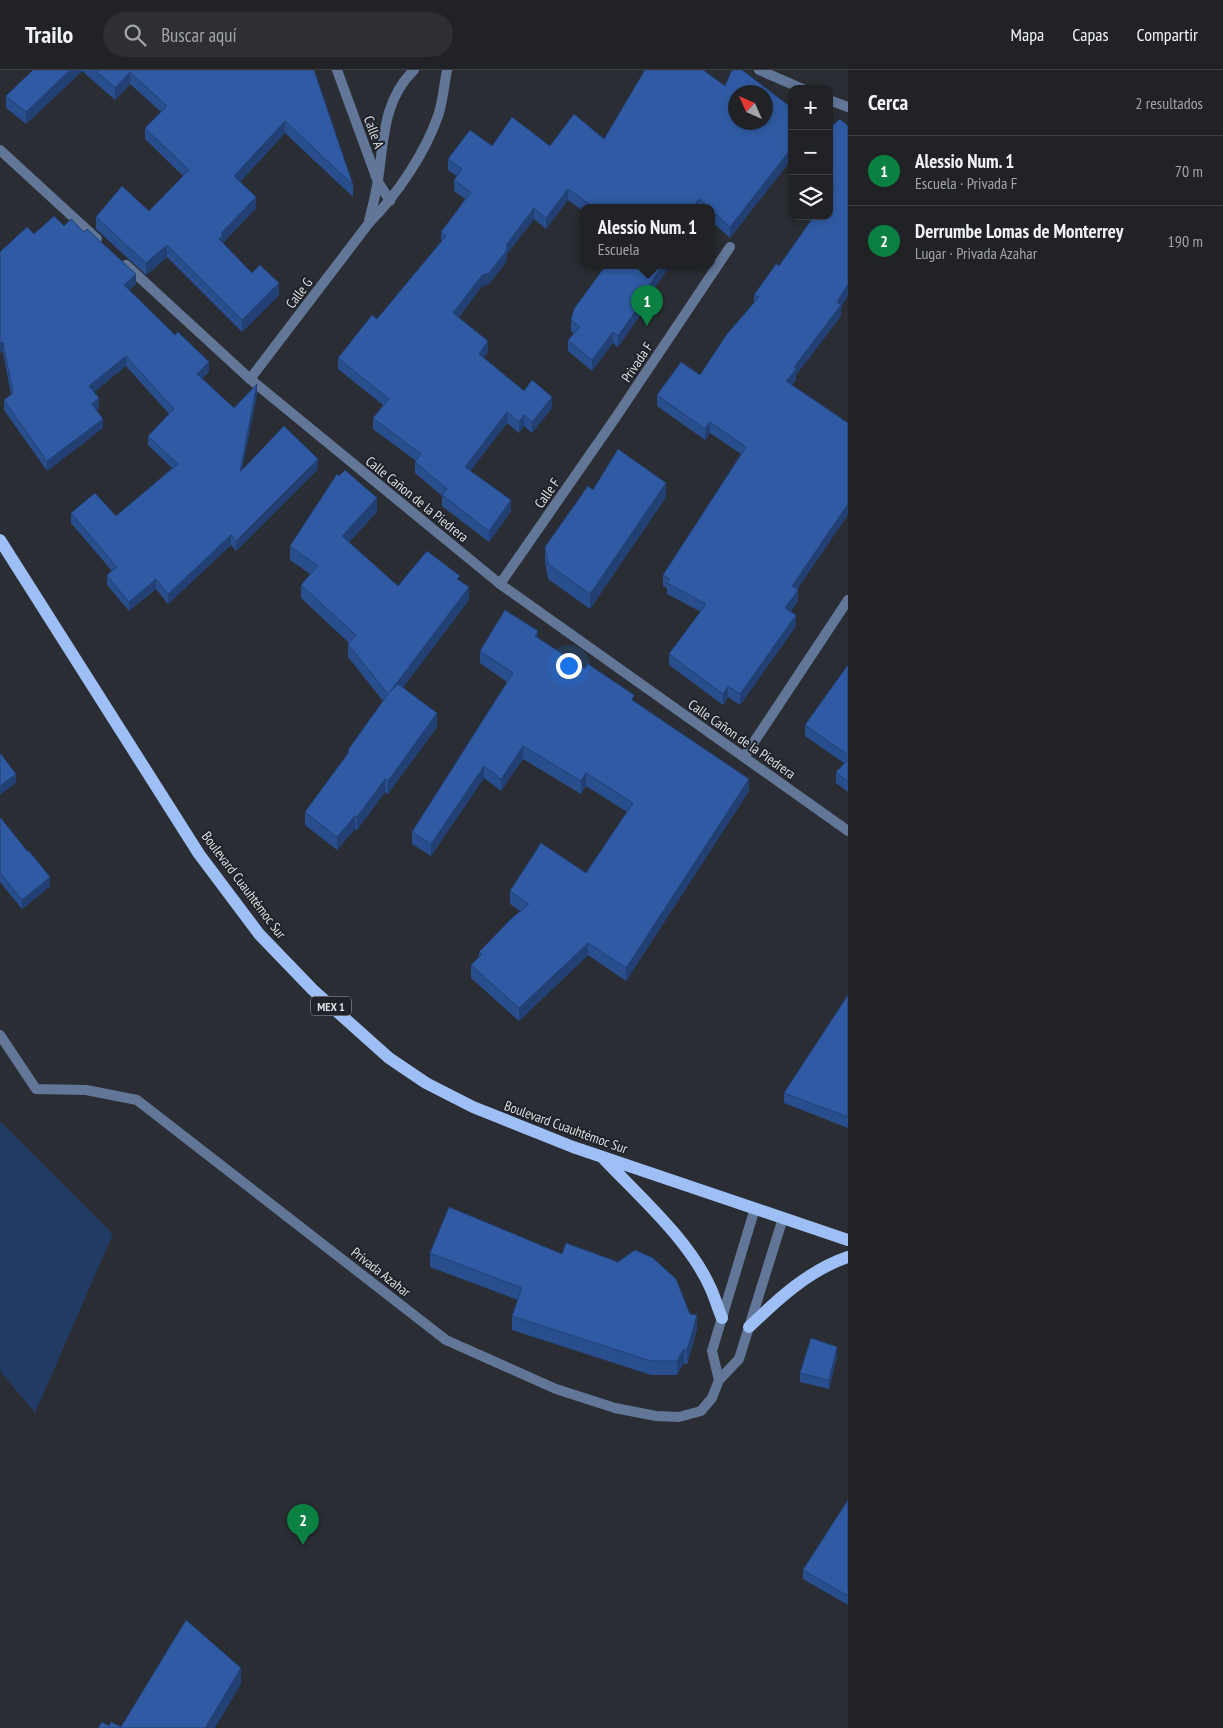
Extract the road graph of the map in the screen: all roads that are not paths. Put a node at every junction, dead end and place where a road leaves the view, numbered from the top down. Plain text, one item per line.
1 (336, 70) edge
2 (414, 70) edge
3 (446, 70) edge
4 (759, 70) edge
5 (794, 85) edge
6 (833, 101) edge
7 (848, 107) edge
8 (0, 150) edge
9 (378, 182) junction
10 (390, 202) junction
11 (369, 223) junction
12 (103, 244) edge
13 (730, 247) dead end
14 (118, 258) edge
15 (250, 379) junction
16 (616, 417) joint
17 (0, 540) edge
18 (500, 584) junction
19 (848, 600) edge
20 (744, 757) junction
21 (848, 831) edge
22 (0, 1035) edge
23 (602, 1157) junction
24 (755, 1208) junction
25 (783, 1218) junction
26 (848, 1240) edge
27 (848, 1257) edge
28 (722, 1318) junction
29 (749, 1327) junction
30 (719, 1380) junction

1 - 9 street, Calle A
2 - 9 street, Calle G
3 - 10 street, Calle G
4 - 5 street
6 - 7 street
8 - 12 street
9 - 10 street, Calle A
9 - 11 street, Calle G
10 - 11 street, Calle G
11 - 15 street, Calle G
13 - 16 street, Privada F
14 - 15 street, Calle Cañon de la Piedrera
15 - 18 street, Calle Cañon de la Piedrera
16 - 18 street, Calle F
17 - 23 main road, Boulevard Cuauhtémoc Sur / MEX 1
18 - 20 street, Calle Cañon de la Piedrera
19 - 20 street
20 - 21 street, Calle Cañon de la Piedrera
22 - 30 street, Privada Azahar
23 - 24 main road, Boulevard Cuauhtémoc Sur / MEX 1
23 - 28 main road
24 - 25 main road, Boulevard Cuauhtémoc Sur / MEX 1
24 - 28 street
25 - 26 main road, Boulevard Cuauhtémoc Sur / MEX 1
25 - 29 street, Privada Azahar
27 - 29 main road
28 - 30 street
29 - 30 street, Privada Azahar

